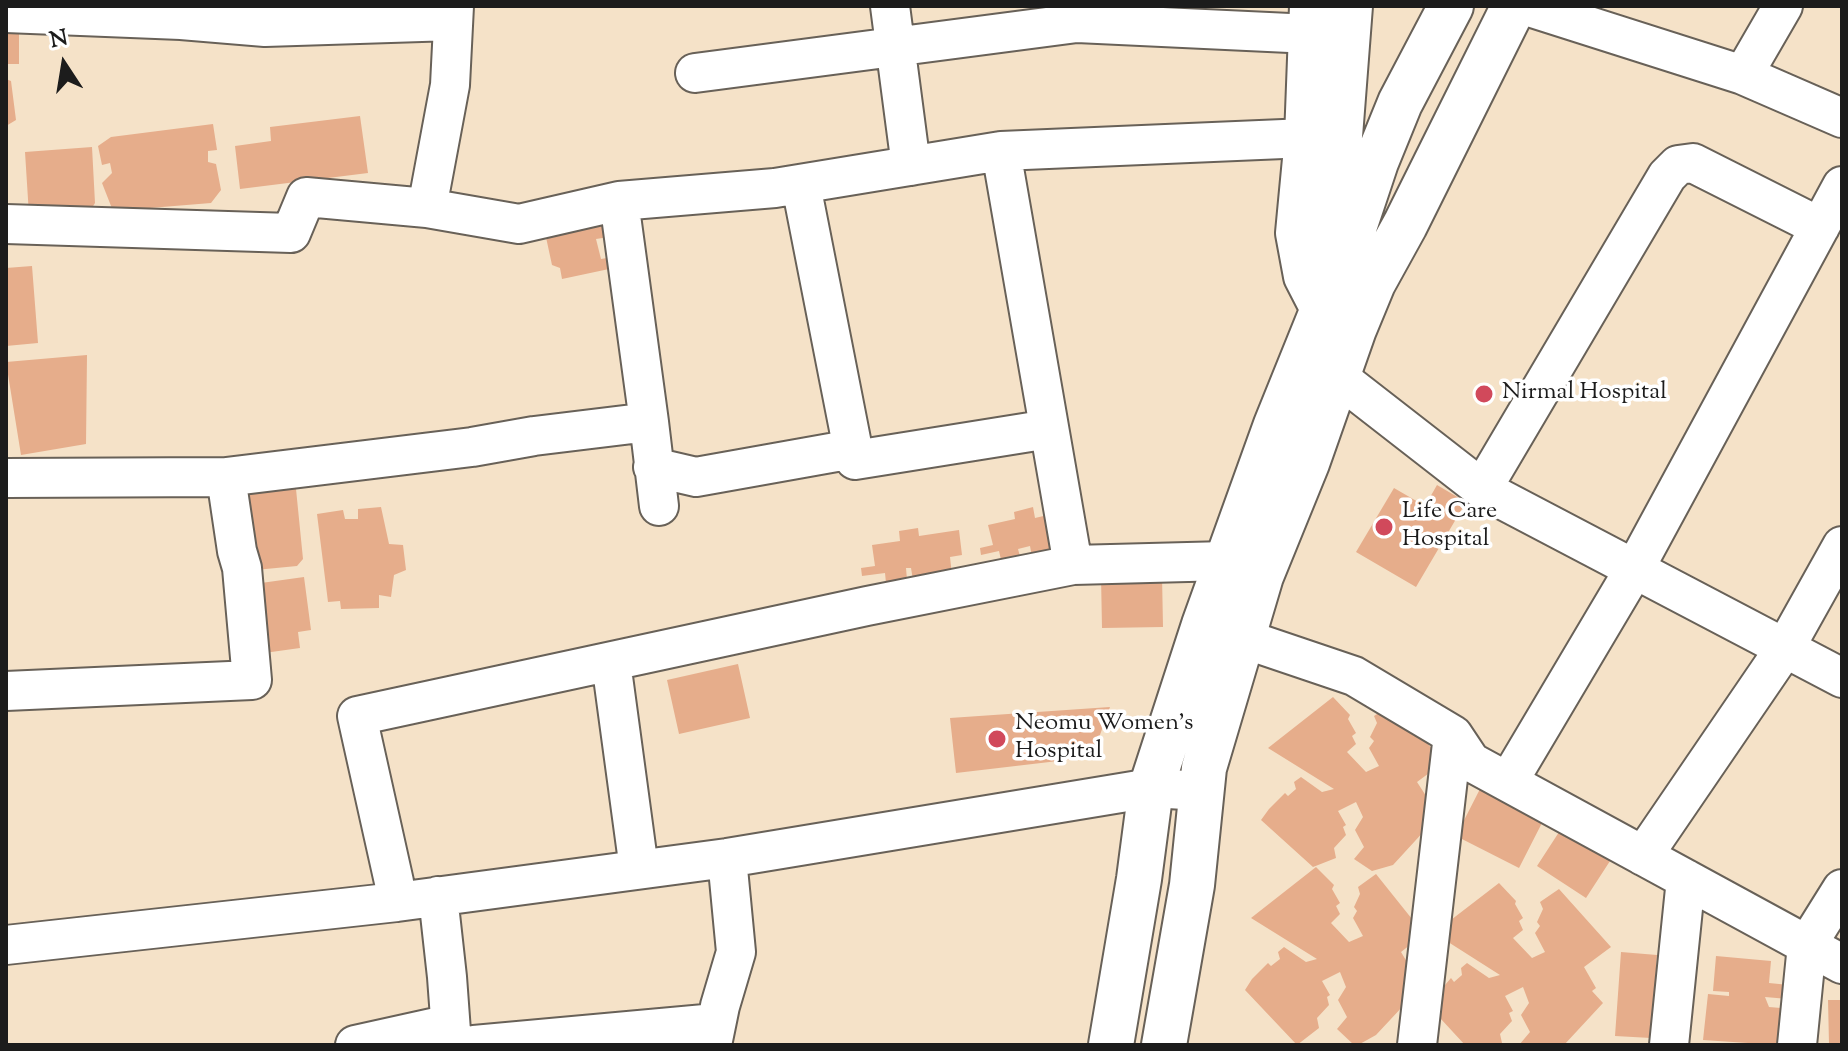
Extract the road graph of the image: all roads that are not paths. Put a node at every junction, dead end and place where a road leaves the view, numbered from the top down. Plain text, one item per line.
1 (890, 6) edge
2 (1350, 6) edge
3 (1451, 6) edge
4 (1514, 6) edge
5 (1526, 6) edge
6 (1783, 6) edge
7 (6, 13) edge
8 (453, 14) edge
9 (310, 16) edge
10 (1312, 20) edge
11 (895, 47) junction
12 (695, 73) dead end
13 (1743, 75) junction
14 (1842, 118) edge
15 (1307, 138) junction
16 (1001, 151) junction
17 (911, 166) junction
18 (801, 185) junction
19 (1842, 186) edge
20 (619, 201) junction
21 (427, 208) junction
22 (6, 224) edge
23 (1820, 227) junction
24 (1358, 271) junction
25 (1338, 319) junction
26 (1338, 377) junction
27 (649, 422) junction
28 (1049, 429) junction
29 (853, 449) junction
30 (653, 467) junction
31 (226, 477) junction
32 (6, 478) edge
33 (1482, 489) junction
34 (659, 506) dead end
35 (1842, 546) edge
36 (1226, 561) junction
37 (1073, 565) junction
38 (1635, 568) junction
39 (1224, 632) junction
40 (1785, 648) junction
41 (611, 662) junction
42 (1842, 678) edge
43 (6, 691) edge
44 (1453, 735) junction
45 (1508, 782) junction
46 (1151, 788) junction
47 (1202, 791) junction
48 (1643, 856) junction
49 (727, 858) junction
50 (639, 869) junction
51 (1686, 879) junction
52 (1842, 889) edge
53 (438, 896) junction
54 (397, 902) junction
55 (6, 945) edge
56 (1807, 945) junction
57 (1842, 964) edge
58 (714, 1034) edge
59 (459, 1038) edge
60 (355, 1045) edge
61 (1111, 1045) edge
62 (1164, 1045) edge
63 (1417, 1045) edge
64 (1669, 1045) edge
65 (1797, 1045) edge

1 - 11 street
2 - 24 main road
3 - 24 main road
4 - 24 main road
5 - 13 street
6 - 13 street
7 - 9 street
8 - 9 street
8 - 21 street
10 - 11 street
10 - 15 main road
11 - 12 street
11 - 17 street
13 - 14 street
15 - 16 street
15 - 25 main road
16 - 17 street
16 - 28 street
17 - 18 street
18 - 20 street
18 - 29 street
19 - 23 street
20 - 21 street
20 - 27 street
21 - 22 street
23 - 33 street
23 - 38 street
24 - 25 main road
25 - 26 main road
25 - 36 main road
26 - 33 street
26 - 39 main road
27 - 30 street
27 - 31 street
28 - 29 street
28 - 37 street
29 - 30 street
30 - 34 street
31 - 32 street
31 - 43 street
33 - 38 street
35 - 40 street
36 - 37 street
36 - 39 main road
37 - 41 street
38 - 40 street
38 - 45 street
39 - 44 street
39 - 46 main road
39 - 47 main road
40 - 42 street
40 - 48 street
41 - 50 street
41 - 54 street
44 - 45 street
44 - 63 street
45 - 48 street
46 - 47 street
46 - 49 street
46 - 61 main road
47 - 62 main road
48 - 51 street
49 - 50 street
49 - 58 street
50 - 53 street
51 - 56 street
51 - 64 street
52 - 56 street
53 - 54 street
53 - 59 street
54 - 55 street
56 - 57 street
56 - 65 street
58 - 59 street
59 - 60 street

